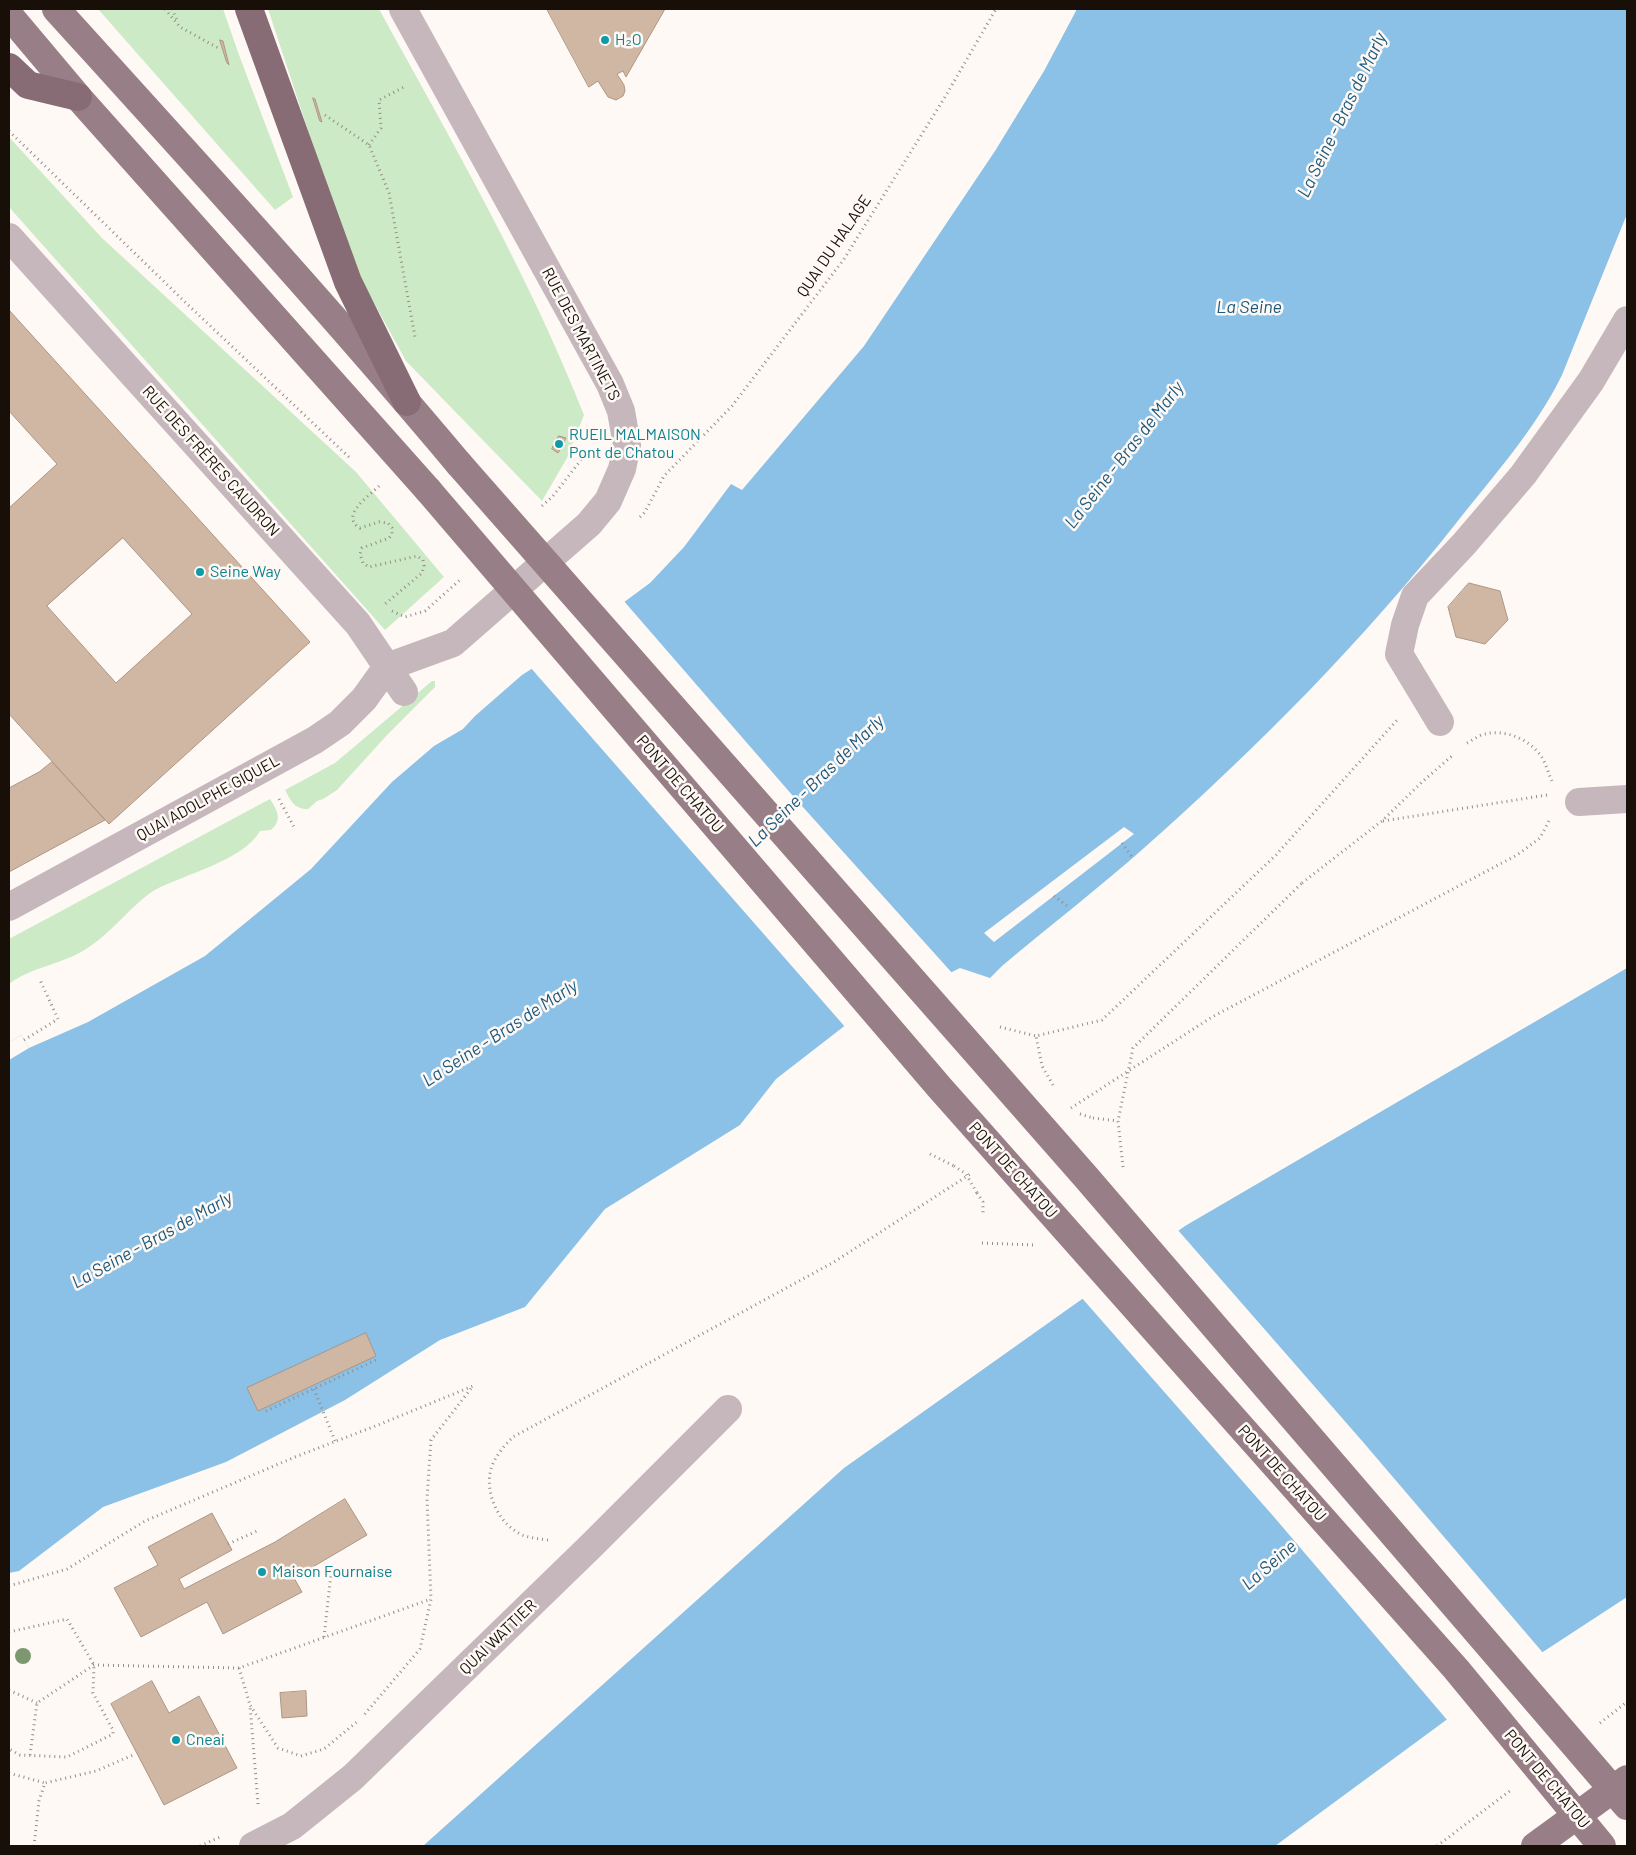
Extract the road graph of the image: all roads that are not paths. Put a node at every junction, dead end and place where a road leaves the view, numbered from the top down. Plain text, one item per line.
1 (56, 9) edge
2 (248, 9) edge
3 (403, 9) edge
4 (9, 15) edge
5 (9, 67) edge
6 (78, 97) junction
7 (9, 237) edge
8 (1627, 320) edge
9 (407, 402) junction
10 (388, 666) junction
11 (404, 692) dead end
12 (1440, 722) dead end
13 (1566, 798) road end
14 (1627, 799) edge
15 (9, 907) edge
16 (728, 1409) dead end
17 (1627, 1779) edge
18 (1627, 1806) edge
19 (253, 1846) edge
20 (1535, 1846) edge
21 (1602, 1846) edge

1 - 9 main road
2 - 9 highway
3 - 10 street, RUE DES MARTINETS
4 - 6 main road, PONT DE CHATOU
5 - 6 highway
6 - 21 main road, PONT DE CHATOU, bridge
7 - 10 street, RUE DES FRÈRES CAUDRON
8 - 12 street
9 - 18 main road, bridge
10 - 11 street, RUE DES FRÈRES CAUDRON
10 - 15 street, QUAI ADOLPHE GIQUEL
13 - 14 street
16 - 19 street, QUAI WATTIER
17 - 20 main road

